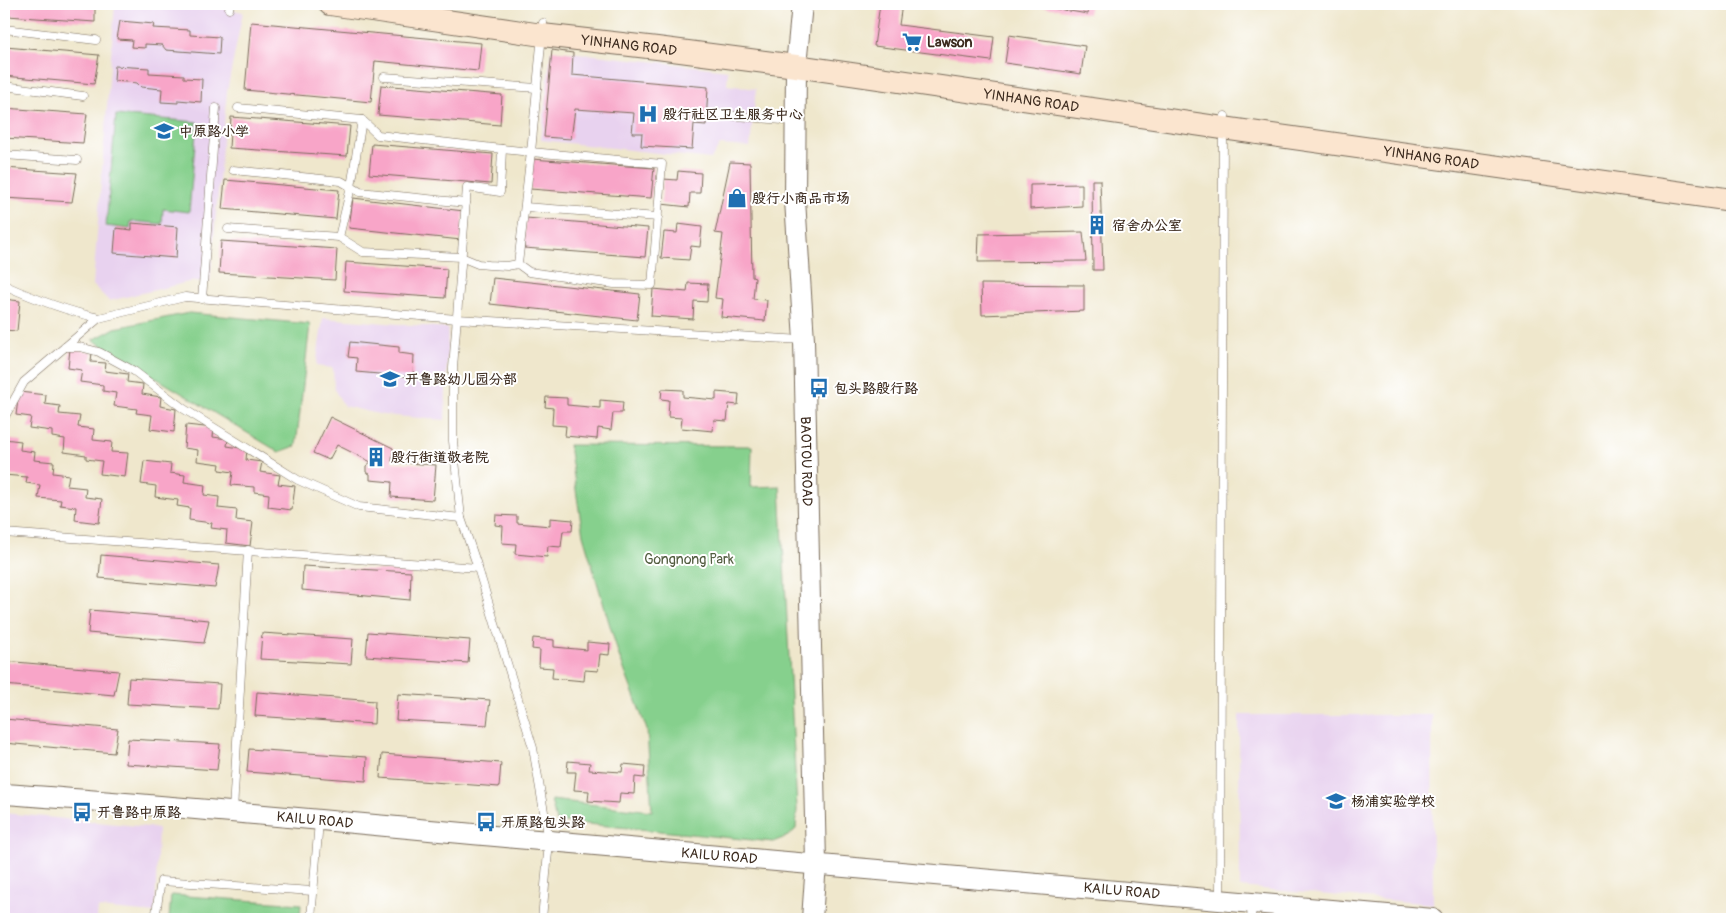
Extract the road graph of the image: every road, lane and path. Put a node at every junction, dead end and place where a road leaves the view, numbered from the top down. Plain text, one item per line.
1 (330, 4) edge
2 (414, 4) edge
3 (802, 4) edge
4 (4, 29) edge
5 (542, 29) junction
6 (96, 40) dead end
7 (797, 59) junction
8 (384, 77) dead end
9 (4, 86) edge
10 (537, 88) junction
11 (83, 96) dead end
12 (216, 108) dead end
13 (238, 108) dead end
14 (715, 114) dead end
15 (362, 120) junction
16 (796, 122) junction
17 (1224, 122) junction
18 (502, 149) junction
19 (532, 152) junction
20 (4, 155) edge
21 (78, 160) dead end
22 (233, 170) dead end
23 (1732, 186) edge
24 (351, 187) junction
25 (1732, 200) edge
26 (466, 203) junction
27 (525, 207) junction
28 (658, 217) junction
29 (228, 229) dead end
30 (339, 237) junction
31 (461, 258) junction
32 (518, 264) junction
33 (4, 285) edge
34 (202, 299) junction
35 (99, 318) junction
36 (457, 319) junction
37 (804, 340) junction
38 (65, 347) junction
39 (4, 418) edge
40 (461, 518) junction
41 (4, 533) edge
42 (248, 550) junction
43 (478, 568) junction
44 (4, 794) edge
45 (233, 812) junction
46 (320, 821) junction
47 (549, 841) junction
48 (816, 863) junction
49 (313, 891) junction
50 (1220, 899) junction
51 (1252, 911) edge
52 (155, 919) edge
53 (311, 919) edge
54 (542, 919) edge
55 (812, 919) edge
56 (1433, 919) edge

1 - 5 main road, YINHANG ROAD
2 - 5 main road, YINHANG ROAD
3 - 7 street, BAOTOU ROAD
4 - 6 lane
5 - 7 main road, YINHANG ROAD
5 - 7 main road, YINHANG ROAD
5 - 10 lane
7 - 16 street, BAOTOU ROAD
7 - 17 main road, YINHANG ROAD
8 - 10 lane
9 - 11 lane
10 - 19 lane
12 - 34 lane
13 - 15 lane
14 - 16 lane
15 - 18 lane
15 - 24 lane
16 - 37 street, BAOTOU ROAD
17 - 23 main road, YINHANG ROAD
17 - 25 main road, YINHANG ROAD
17 - 50 lane
18 - 19 lane
18 - 26 lane
19 - 27 lane
19 - 28 lane
20 - 21 lane
22 - 24 lane
24 - 26 lane
24 - 30 lane
26 - 31 lane
27 - 28 lane
27 - 32 lane
28 - 32 lane
29 - 30 lane
30 - 31 lane
31 - 32 lane
31 - 36 lane
33 - 35 lane
34 - 35 lane
34 - 36 lane
35 - 38 lane
36 - 37 lane
36 - 40 lane
37 - 48 street, BAOTOU ROAD
38 - 39 lane
38 - 40 lane
40 - 43 lane
41 - 42 lane
42 - 43 lane
42 - 45 lane
43 - 47 lane
44 - 45 street, KAILU ROAD
45 - 46 street, KAILU ROAD
46 - 47 street, KAILU ROAD
46 - 49 lane
47 - 48 street, KAILU ROAD
47 - 54 lane
48 - 50 street, KAILU ROAD
48 - 55 street, BAOTOU ROAD
49 - 52 lane
49 - 53 lane
50 - 51 street, KAILU ROAD
51 - 56 street, KAILU ROAD

